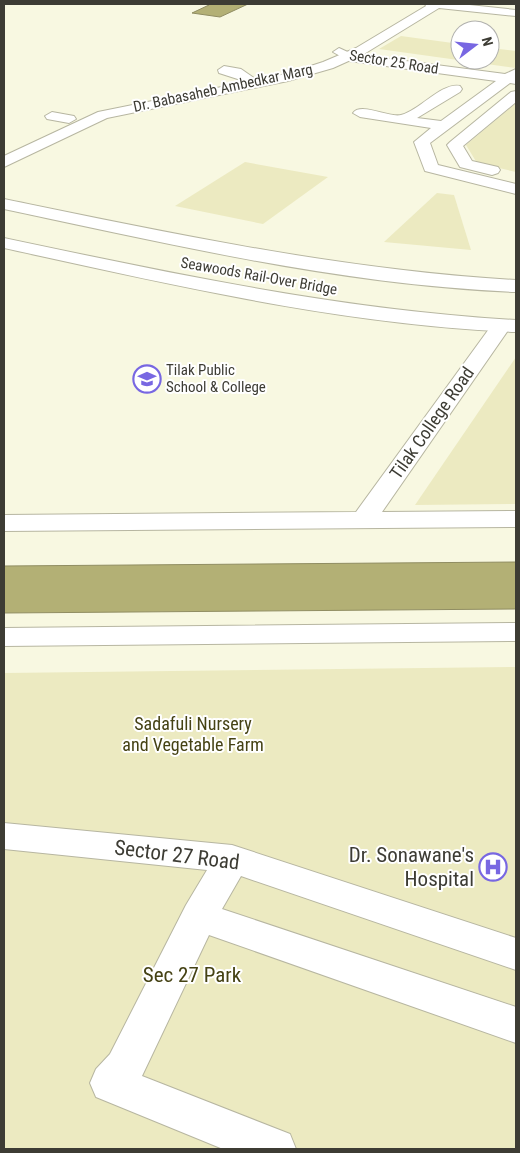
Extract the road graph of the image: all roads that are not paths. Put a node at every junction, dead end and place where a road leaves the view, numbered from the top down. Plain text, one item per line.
1 (420, 4) edge
2 (434, 4) edge
3 (484, 4) edge
4 (516, 7) edge
5 (516, 13) edge
6 (349, 53) junction
7 (513, 76) edge
8 (455, 89) dead end
9 (516, 95) edge
10 (360, 112) dead end
11 (52, 116) dead end
12 (69, 119) junction
13 (403, 120) junction
14 (444, 126) junction
15 (4, 150) edge
16 (4, 162) edge
17 (497, 171) junction
18 (516, 176) edge
19 (481, 181) junction
20 (4, 189) edge
21 (516, 189) edge
22 (4, 204) edge
23 (4, 225) edge
24 (42, 233) dead end
25 (4, 243) edge
26 (516, 269) edge
27 (226, 271) dead end
28 (509, 285) edge
29 (324, 289) dead end
30 (507, 316) edge
31 (516, 519) edge
32 (363, 521) junction
33 (4, 524) edge
34 (516, 632) edge
35 (4, 637) edge
36 (4, 836) edge
37 (232, 859) junction
38 (199, 916) junction
39 (516, 954) edge
40 (516, 1025) edge
41 (274, 1149) edge

1 - 6 street, Dr. Babasaheb Ambedkar Marg
2 - 5 street
2 - 6 street, Dr. Babasaheb Ambedkar Marg
3 - 4 street
6 - 7 street, Sector 25 Road
6 - 12 street, Dr. Babasaheb Ambedkar Marg
6 - 16 street, Dr. Babasaheb Ambedkar Marg
7 - 14 street, Sector 25 Road
8 - 13 street
9 - 17 street
10 - 13 street
11 - 12 street
12 - 15 street, Dr. Babasaheb Ambedkar Marg
13 - 14 street
14 - 19 street, Sector 25 Road
17 - 18 street
17 - 19 street
19 - 21 street, Sector 25 Road
20 - 26 street
22 - 28 street, Seawoods Rail-Over Bridge
23 - 24 street
25 - 30 street
27 - 29 street, Seawoods Rail-Over Bridge
30 - 32 street, Tilak College Road
31 - 32 street
32 - 33 street
34 - 35 street
36 - 37 street, Sector 27 Road
37 - 38 street
37 - 39 street, Sector 27 Road
38 - 40 street
38 - 41 street

